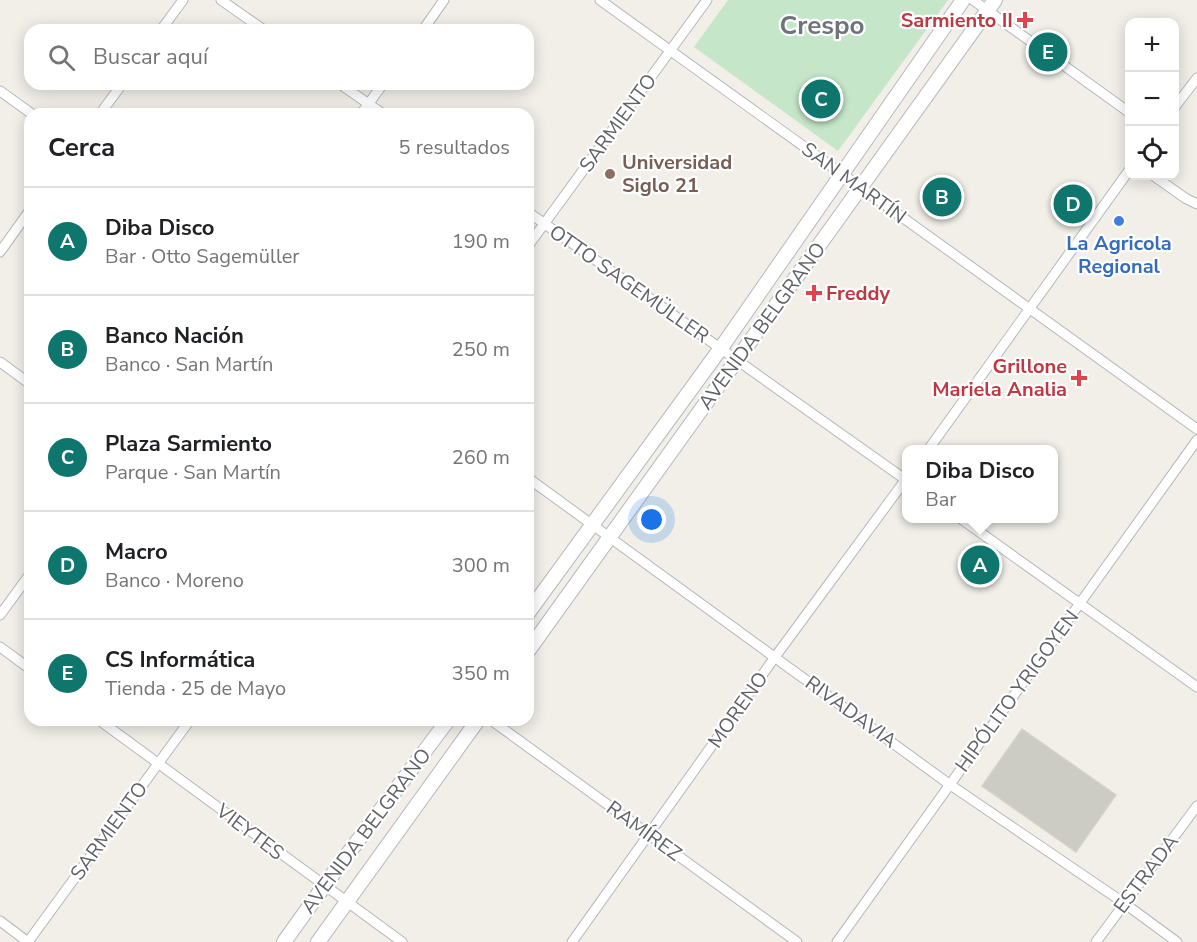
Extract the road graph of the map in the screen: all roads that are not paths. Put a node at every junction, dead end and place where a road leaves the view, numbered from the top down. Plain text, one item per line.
1 (183, 0) edge
2 (221, 0) edge
3 (444, 0) edge
4 (600, 0) edge
5 (707, 0) edge
6 (963, 0) edge
7 (973, 0) edge
8 (991, 5) edge
9 (165, 24) edge
10 (255, 24) edge
11 (427, 24) edge
12 (671, 51) junction
13 (1197, 78) edge
14 (118, 90) edge
15 (348, 90) edge
16 (378, 90) edge
17 (0, 91) edge
18 (1179, 101) edge
19 (368, 104) junction
20 (24, 108) edge
21 (104, 108) edge
22 (365, 108) edge
23 (374, 108) edge
24 (1125, 109) edge
25 (841, 173) junction
26 (1125, 177) edge
27 (1160, 180) edge
28 (862, 188) junction
29 (1197, 204) edge
30 (534, 217) edge
31 (24, 218) edge
32 (545, 224) junction
33 (534, 238) edge
34 (0, 252) edge
35 (1029, 309) junction
36 (721, 348) junction
37 (737, 360) junction
38 (0, 362) edge
39 (24, 380) edge
40 (1197, 429) edge
41 (1197, 440) edge
42 (932, 445) edge
43 (902, 477) edge
44 (534, 482) edge
45 (902, 485) edge
46 (966, 523) edge
47 (592, 526) junction
48 (610, 537) junction
49 (24, 581) edge
50 (1080, 603) junction
51 (534, 604) edge
52 (0, 615) edge
53 (534, 643) edge
54 (0, 647) edge
55 (775, 657) junction
56 (24, 665) edge
57 (1197, 687) edge
58 (107, 726) edge
59 (186, 726) edge
60 (444, 726) edge
61 (474, 726) edge
62 (498, 726) edge
63 (159, 764) junction
64 (949, 784) junction
65 (1197, 806) edge
66 (649, 835) junction
67 (324, 886) junction
68 (346, 903) junction
69 (1124, 903) junction
70 (0, 921) edge
71 (28, 942) edge
72 (284, 942) edge
73 (318, 942) edge
74 (402, 942) edge
75 (572, 942) edge
76 (797, 942) edge
77 (837, 942) edge
78 (1096, 942) edge
79 (1177, 942) edge

1 - 9 street
2 - 10 street
3 - 11 street
4 - 12 street, SAN MARTÍN
5 - 12 street, SARMIENTO
6 - 25 street, AVENIDA BELGRANO
7 - 8 street
8 - 24 street
8 - 28 street, AVENIDA BELGRANO
12 - 25 street, SAN MARTÍN
12 - 32 street, SARMIENTO
13 - 18 street
14 - 21 street
15 - 19 street
16 - 19 street
17 - 20 street
19 - 22 street
19 - 23 street
25 - 28 street, SAN MARTÍN
25 - 36 street, AVENIDA BELGRANO
26 - 35 street
27 - 29 street
28 - 35 street, SAN MARTÍN
28 - 37 street, AVENIDA BELGRANO
30 - 32 street, OTTO SAGEMÜLLER
31 - 34 street
32 - 33 street, SARMIENTO
32 - 36 street, OTTO SAGEMÜLLER
35 - 40 street, SAN MARTÍN
35 - 42 street
36 - 37 street, OTTO SAGEMÜLLER
36 - 47 street, AVENIDA BELGRANO
37 - 43 street, OTTO SAGEMÜLLER
37 - 48 street, AVENIDA BELGRANO
38 - 39 street
41 - 50 street, HIPÓLITO YRIGOYEN
44 - 47 street, RIVADAVIA
45 - 55 street, MORENO
46 - 50 street
47 - 48 street, RIVADAVIA
47 - 51 street, AVENIDA BELGRANO
48 - 53 street, AVENIDA BELGRANO
48 - 55 street, RIVADAVIA
49 - 52 street
50 - 57 street
50 - 64 street, HIPÓLITO YRIGOYEN
54 - 56 street
55 - 64 street, RIVADAVIA
55 - 66 street, MORENO
58 - 63 street, VIEYTES
59 - 63 street, SARMIENTO
60 - 67 street, AVENIDA BELGRANO
61 - 68 street, AVENIDA BELGRANO
62 - 66 street, RAMÍREZ
63 - 67 street, VIEYTES
63 - 71 street, SARMIENTO
64 - 69 street, RIVADAVIA
64 - 77 street, HIPÓLITO YRIGOYEN
65 - 69 street, ESTRADA
66 - 75 street, MORENO
66 - 76 street, RAMÍREZ
67 - 68 street, VIEYTES
67 - 72 street, AVENIDA BELGRANO
68 - 73 street, AVENIDA BELGRANO
68 - 74 street, VIEYTES
69 - 78 street, ESTRADA
69 - 79 street, RIVADAVIA
70 - 71 street

